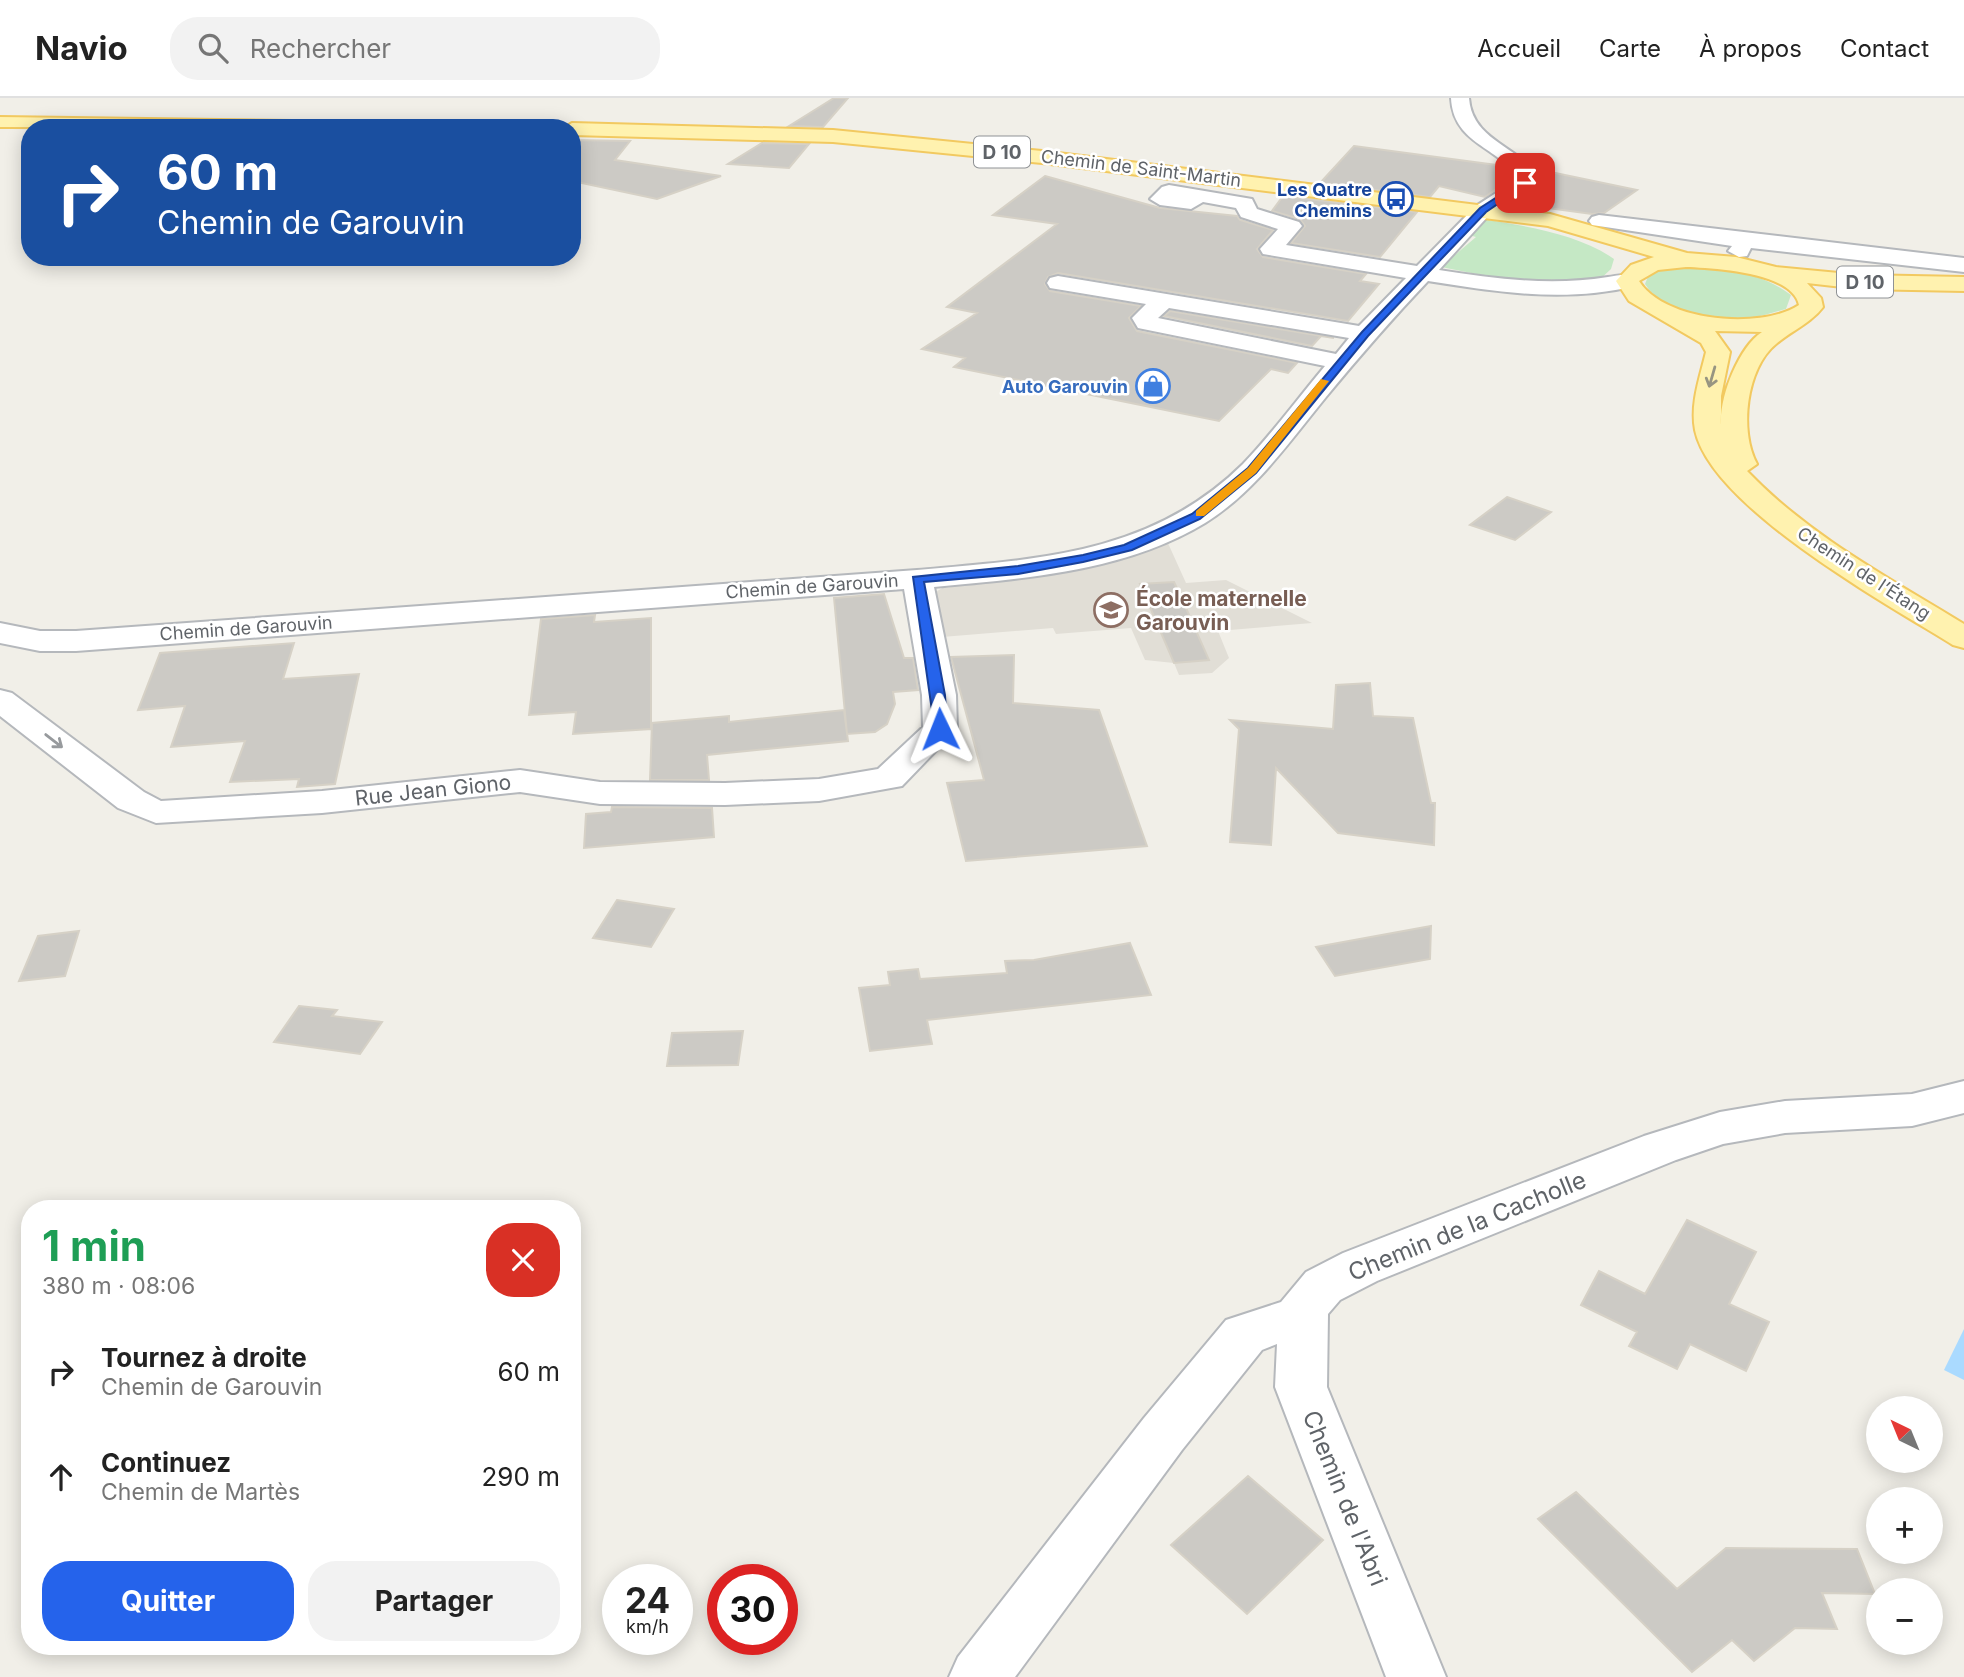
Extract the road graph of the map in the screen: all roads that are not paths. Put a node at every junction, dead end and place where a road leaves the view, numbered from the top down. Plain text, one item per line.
1 (1461, 98) edge
2 (0, 122) edge
3 (21, 122) edge
4 (581, 129) edge
5 (1198, 196) dead end
6 (1491, 211) junction
7 (1599, 221) dead end
8 (1750, 258) junction
9 (1696, 260) junction
10 (1964, 265) edge
11 (1630, 277) junction
12 (1058, 283) dead end
13 (1412, 284) junction
14 (1964, 284) edge
15 (1964, 290) edge
16 (1165, 300) junction
17 (1655, 308) junction
18 (1804, 312) junction
19 (1365, 334) junction
20 (1341, 362) junction
21 (1767, 506) junction
22 (917, 579) junction
23 (0, 633) edge
24 (1964, 638) edge
25 (0, 700) edge
26 (1964, 1097) edge
27 (1302, 1315) junction
28 (979, 1677) edge
29 (1416, 1677) edge

1 - 6 street, Chemin de Garouvin
2 - 3 main road
4 - 6 main road, Chemin de Saint-Martin / D 10
5 - 13 street
6 - 9 main road, D 10
6 - 11 main road, D 10
6 - 13 street, Chemin de Garouvin
7 - 8 street
8 - 9 main road
8 - 10 street
8 - 14 main road, D 10
8 - 18 main road
9 - 11 main road
11 - 13 street
11 - 17 main road
12 - 16 street
13 - 17 street
13 - 19 street, Chemin de Garouvin
15 - 18 main road, D 10
16 - 19 street
16 - 20 street
17 - 18 main road
17 -> 21 main road, Chemin de l’Étang
18 - 21 main road, Chemin de l’Étang
19 - 20 street, Chemin de Garouvin
20 - 22 street, Chemin de Garouvin
21 - 24 main road, Chemin de l’Étang
22 - 23 street, Chemin de Garouvin
25 -> 22 street, Rue Jean Giono
26 - 27 street, Chemin de la Cacholle
27 - 28 street
27 - 29 street, Chemin de l'Abri

